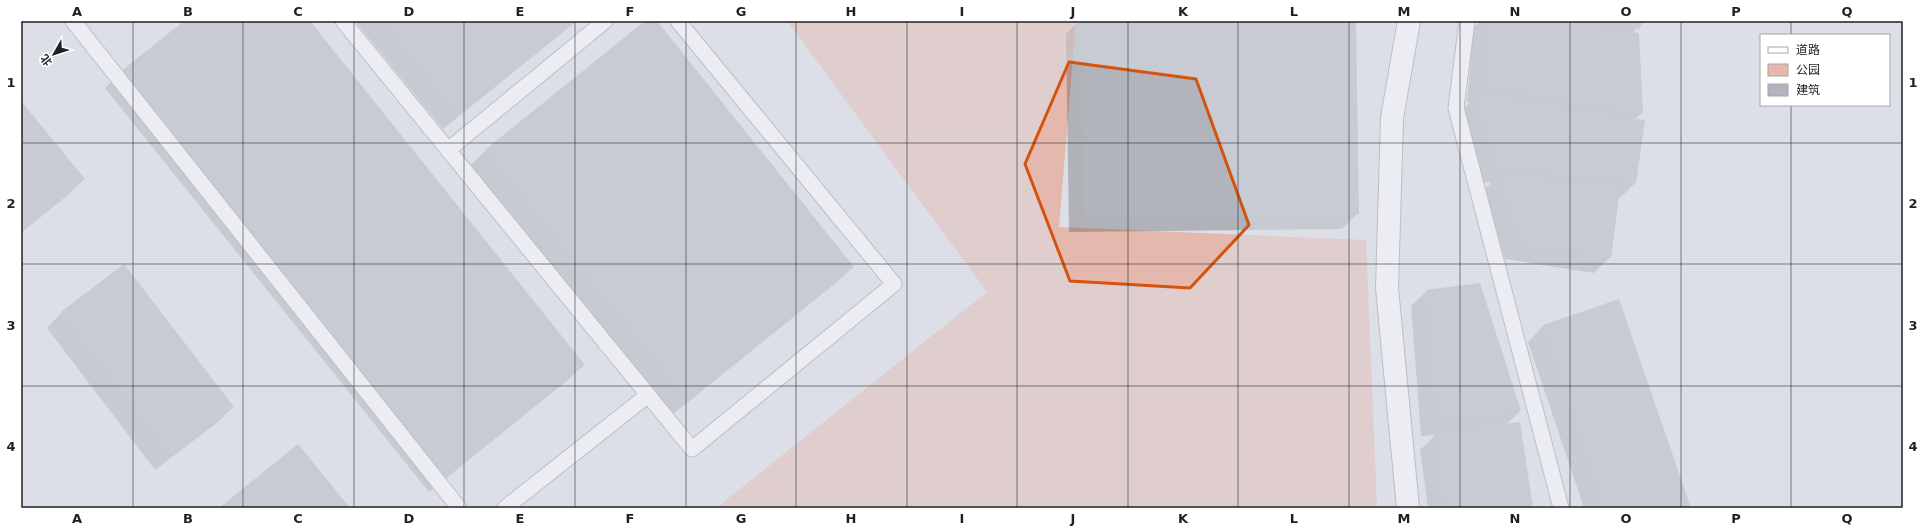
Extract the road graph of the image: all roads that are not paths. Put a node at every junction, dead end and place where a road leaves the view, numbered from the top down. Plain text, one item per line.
1 (73, 21) edge
2 (343, 21) edge
3 (605, 21) edge
4 (678, 21) edge
5 (1408, 21) edge
6 (1467, 21) edge
7 (448, 150) junction
8 (648, 395) junction
9 (459, 508) edge
10 (505, 508) edge
11 (1408, 508) edge
12 (1561, 508) edge

1 - 9 lane
2 - 7 lane
3 - 7 lane
4 - 8 lane
5 - 11 street
6 - 12 lane
7 - 8 lane
8 - 10 lane

